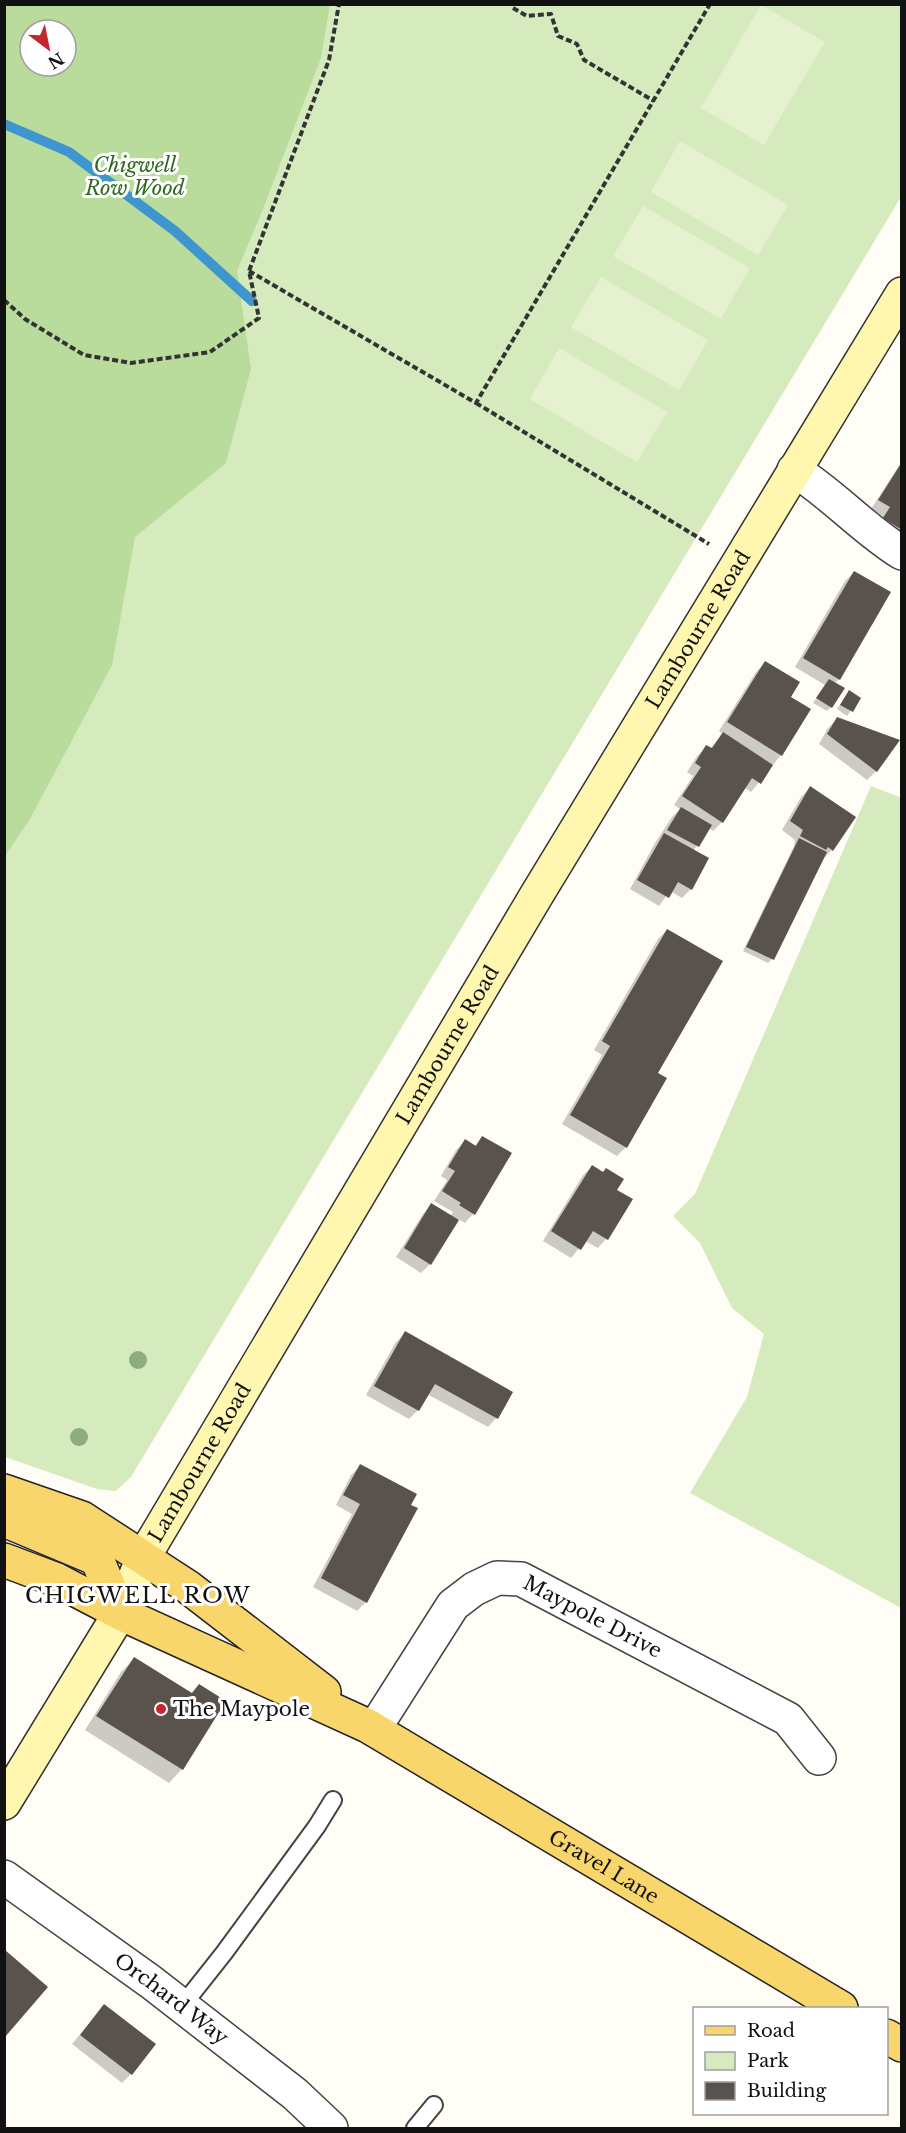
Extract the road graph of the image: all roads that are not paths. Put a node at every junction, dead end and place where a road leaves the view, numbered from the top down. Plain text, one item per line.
1 (902, 294) edge
2 (794, 470) junction
3 (902, 553) edge
4 (4, 1491) edge
5 (4, 1520) edge
6 (143, 1558) junction
7 (4, 1560) edge
8 (120, 1613) junction
9 (371, 1728) junction
10 (819, 1758) dead end
11 (333, 1800) dead end
12 (4, 1803) edge
13 (4, 1877) edge
14 (182, 2006) junction
15 (839, 2007) edge
16 (888, 2037) edge
17 (902, 2045) edge
18 (434, 2105) dead end
19 (331, 2128) edge
20 (415, 2128) edge

1 - 2 main road, Lambourne Road
2 - 3 street
2 - 6 main road, Lambourne Road
4 - 6 main road, Gravel Lane
5 - 8 main road
6 - 8 main road, Lambourne Road
6 - 9 main road, Gravel Lane
7 - 8 main road, Gravel Lane
8 - 9 main road, Gravel Lane
8 - 12 main road, Lambourne Road
9 - 10 street, Maypole Drive
9 - 15 main road, Gravel Lane
11 - 14 lane
13 - 14 street, Orchard Way
14 - 19 street, Orchard Way
16 - 17 main road
18 - 20 lane

